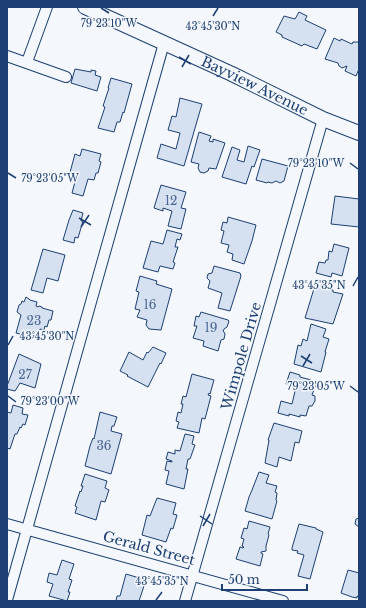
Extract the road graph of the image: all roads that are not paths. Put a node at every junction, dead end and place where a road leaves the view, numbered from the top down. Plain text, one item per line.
1 (47, 7) edge
2 (85, 7) edge
3 (164, 43) junction
4 (7, 56) edge
5 (27, 62) junction
6 (66, 77) dead end
7 (324, 119) junction
8 (359, 133) edge
9 (7, 524) edge
10 (28, 530) junction
11 (193, 575) junction
12 (7, 600) edge
13 (185, 601) edge
14 (284, 601) edge

1 - 5 street
2 - 3 main road, Bayview Avenue
3 - 7 main road, Bayview Avenue
3 - 10 street
4 - 5 street
5 - 6 street
7 - 8 main road, Bayview Avenue
7 - 11 street, Wimpole Drive
9 - 10 street, Gerald Street
10 - 11 street, Gerald Street
10 - 12 street
11 - 13 street, Wimpole Drive
11 - 14 street, Gerald Street

